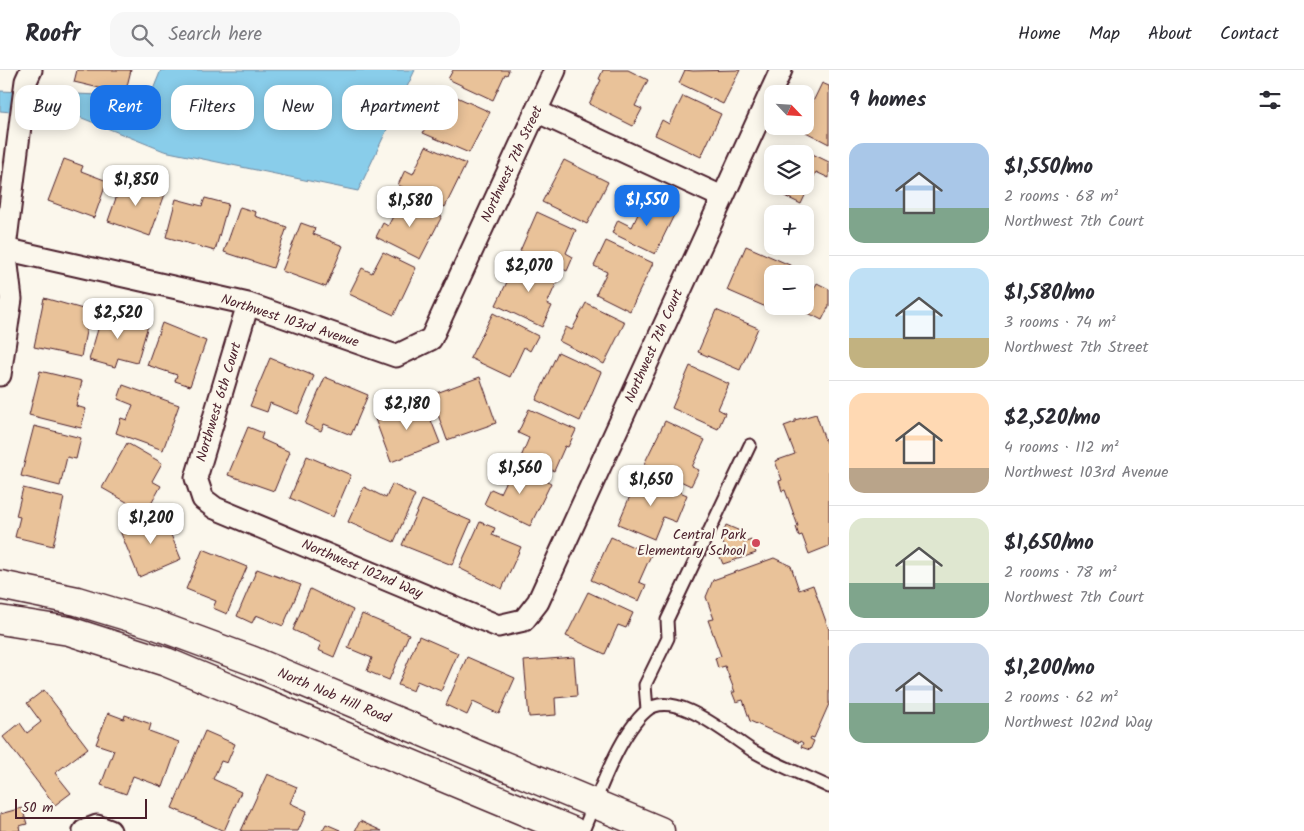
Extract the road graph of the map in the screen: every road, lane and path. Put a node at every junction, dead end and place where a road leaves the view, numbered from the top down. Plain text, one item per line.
1 (555, 70) edge
2 (781, 70) edge
3 (28, 76) edge
4 (536, 111) junction
5 (722, 197) junction
6 (2, 252) edge
7 (248, 304) junction
8 (431, 339) joint
9 (0, 375) edge
10 (750, 445) dead end
11 (203, 499) joint
12 (0, 586) edge
13 (0, 620) edge
14 (524, 620) joint
15 (647, 710) junction
16 (829, 786) edge
17 (595, 803) junction
18 (84, 831) edge
19 (110, 831) edge
20 (572, 831) edge
21 (582, 831) edge
22 (660, 831) edge

1 - 4 street, Northwest 7th Street
2 - 5 street, Northwest 7th Court
3 - 6 street
4 - 5 street
4 - 8 street, Northwest 7th Street
5 - 14 street, Northwest 7th Court
6 - 7 street, Northwest 103rd Avenue
6 - 9 street
7 - 8 street, Northwest 103rd Avenue
7 - 11 street, Northwest 6th Court
10 - 15 lane
11 - 14 street, Northwest 102nd Way
12 - 17 main road, North Nob Hill Road
13 - 20 main road
15 - 16 lane
15 - 17 lane
17 - 21 lane
17 - 22 main road, North Nob Hill Road
18 - 19 street

